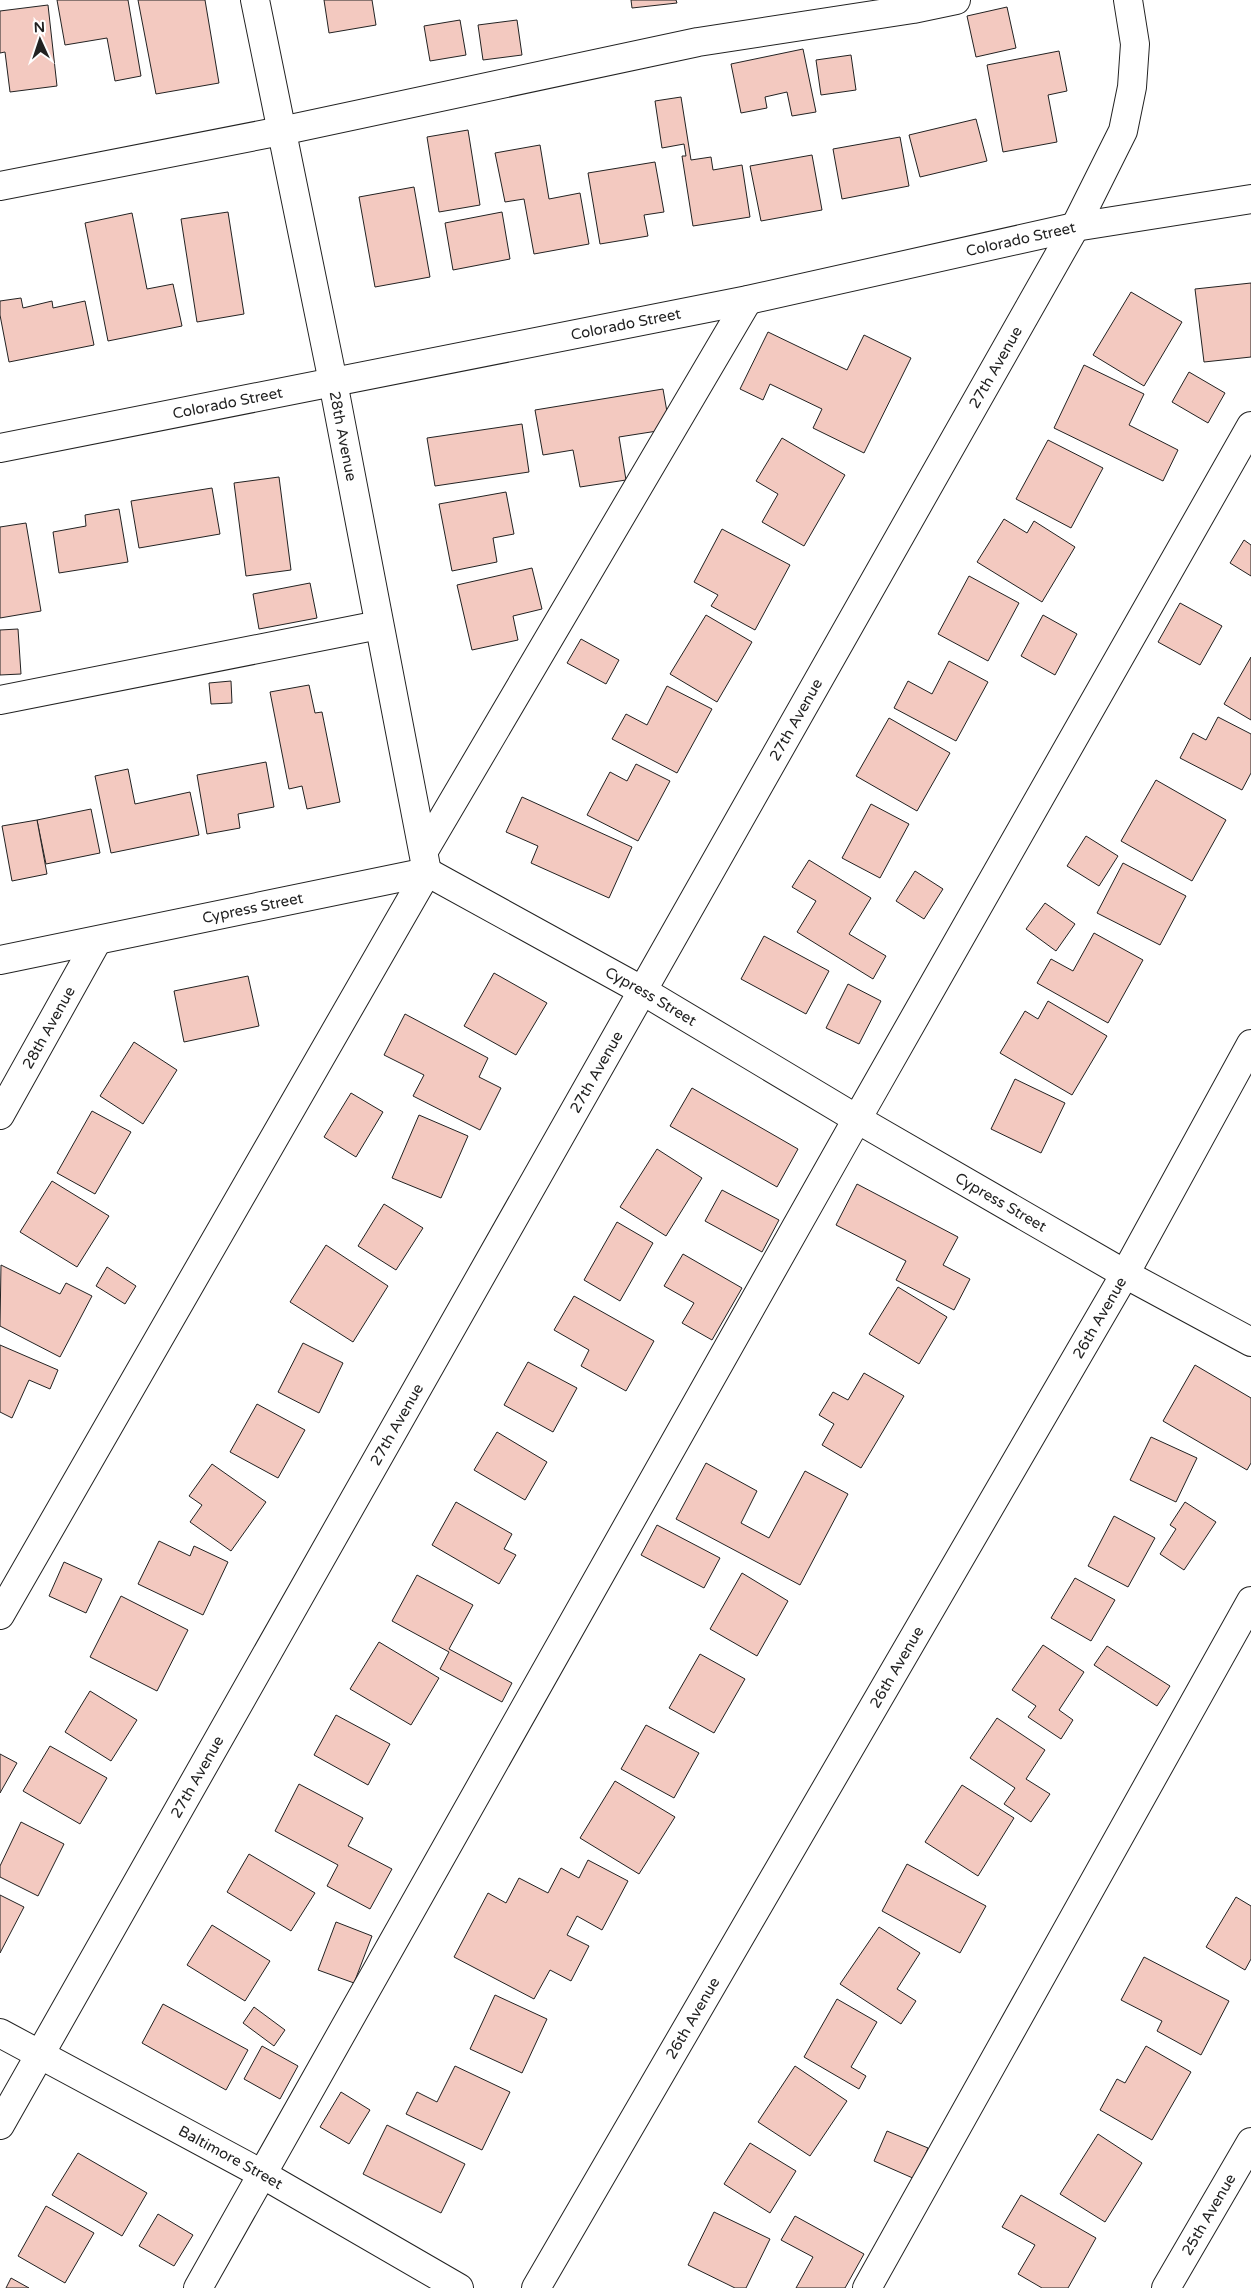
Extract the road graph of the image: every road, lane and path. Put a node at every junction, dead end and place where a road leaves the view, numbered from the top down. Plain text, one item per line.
1 (255, 0) edge
2 (956, 0) edge
3 (1128, 0) edge
4 (281, 131) junction
5 (0, 186) edge
6 (1251, 199) edge
7 (1075, 227) junction
8 (748, 300) junction
9 (333, 382) junction
10 (1251, 426) edge
11 (0, 448) edge
12 (379, 625) junction
13 (0, 700) edge
14 (426, 860) junction
15 (97, 941) junction
16 (0, 960) edge
17 (643, 991) junction
18 (1251, 1044) edge
19 (0, 1115) edge
20 (857, 1119) junction
21 (1125, 1274) junction
22 (1251, 1342) edge
23 (1251, 1601) edge
24 (0, 1615) edge
25 (0, 2033) edge
26 (40, 2055) junction
27 (0, 2126) edge
28 (1251, 2142) edge
29 (262, 2174) junction
30 (198, 2288) edge
31 (459, 2288) edge
32 (536, 2288) edge
33 (868, 2288) edge
34 (1166, 2288) edge

1 - 4 street, 28th Avenue
2 - 4 street
3 - 7 street, 27th Avenue
4 - 5 street
4 - 9 street, 28th Avenue
6 - 7 street, Colorado Street
7 - 8 street, Colorado Street
7 - 17 street, 27th Avenue
8 - 9 street, Colorado Street
8 - 14 street
9 - 11 street, Colorado Street
9 - 12 street, 28th Avenue
10 - 20 street
12 - 13 street
12 - 14 street, 28th Avenue
14 - 15 street, Cypress Street
14 - 17 street, Cypress Street
14 - 24 street
15 - 16 street, Cypress Street
15 - 19 street, 28th Avenue
17 - 20 street, Cypress Street
17 - 26 street, 27th Avenue
18 - 21 street, 26th Avenue
20 - 21 street, Cypress Street
20 - 29 street
21 - 22 street, Cypress Street
21 - 32 street, 26th Avenue
23 - 33 street
25 - 26 street, Baltimore Street
26 - 27 street, 27th Avenue
26 - 29 street, Baltimore Street
28 - 34 street, 25th Avenue
29 - 30 street
29 - 31 street, Baltimore Street

